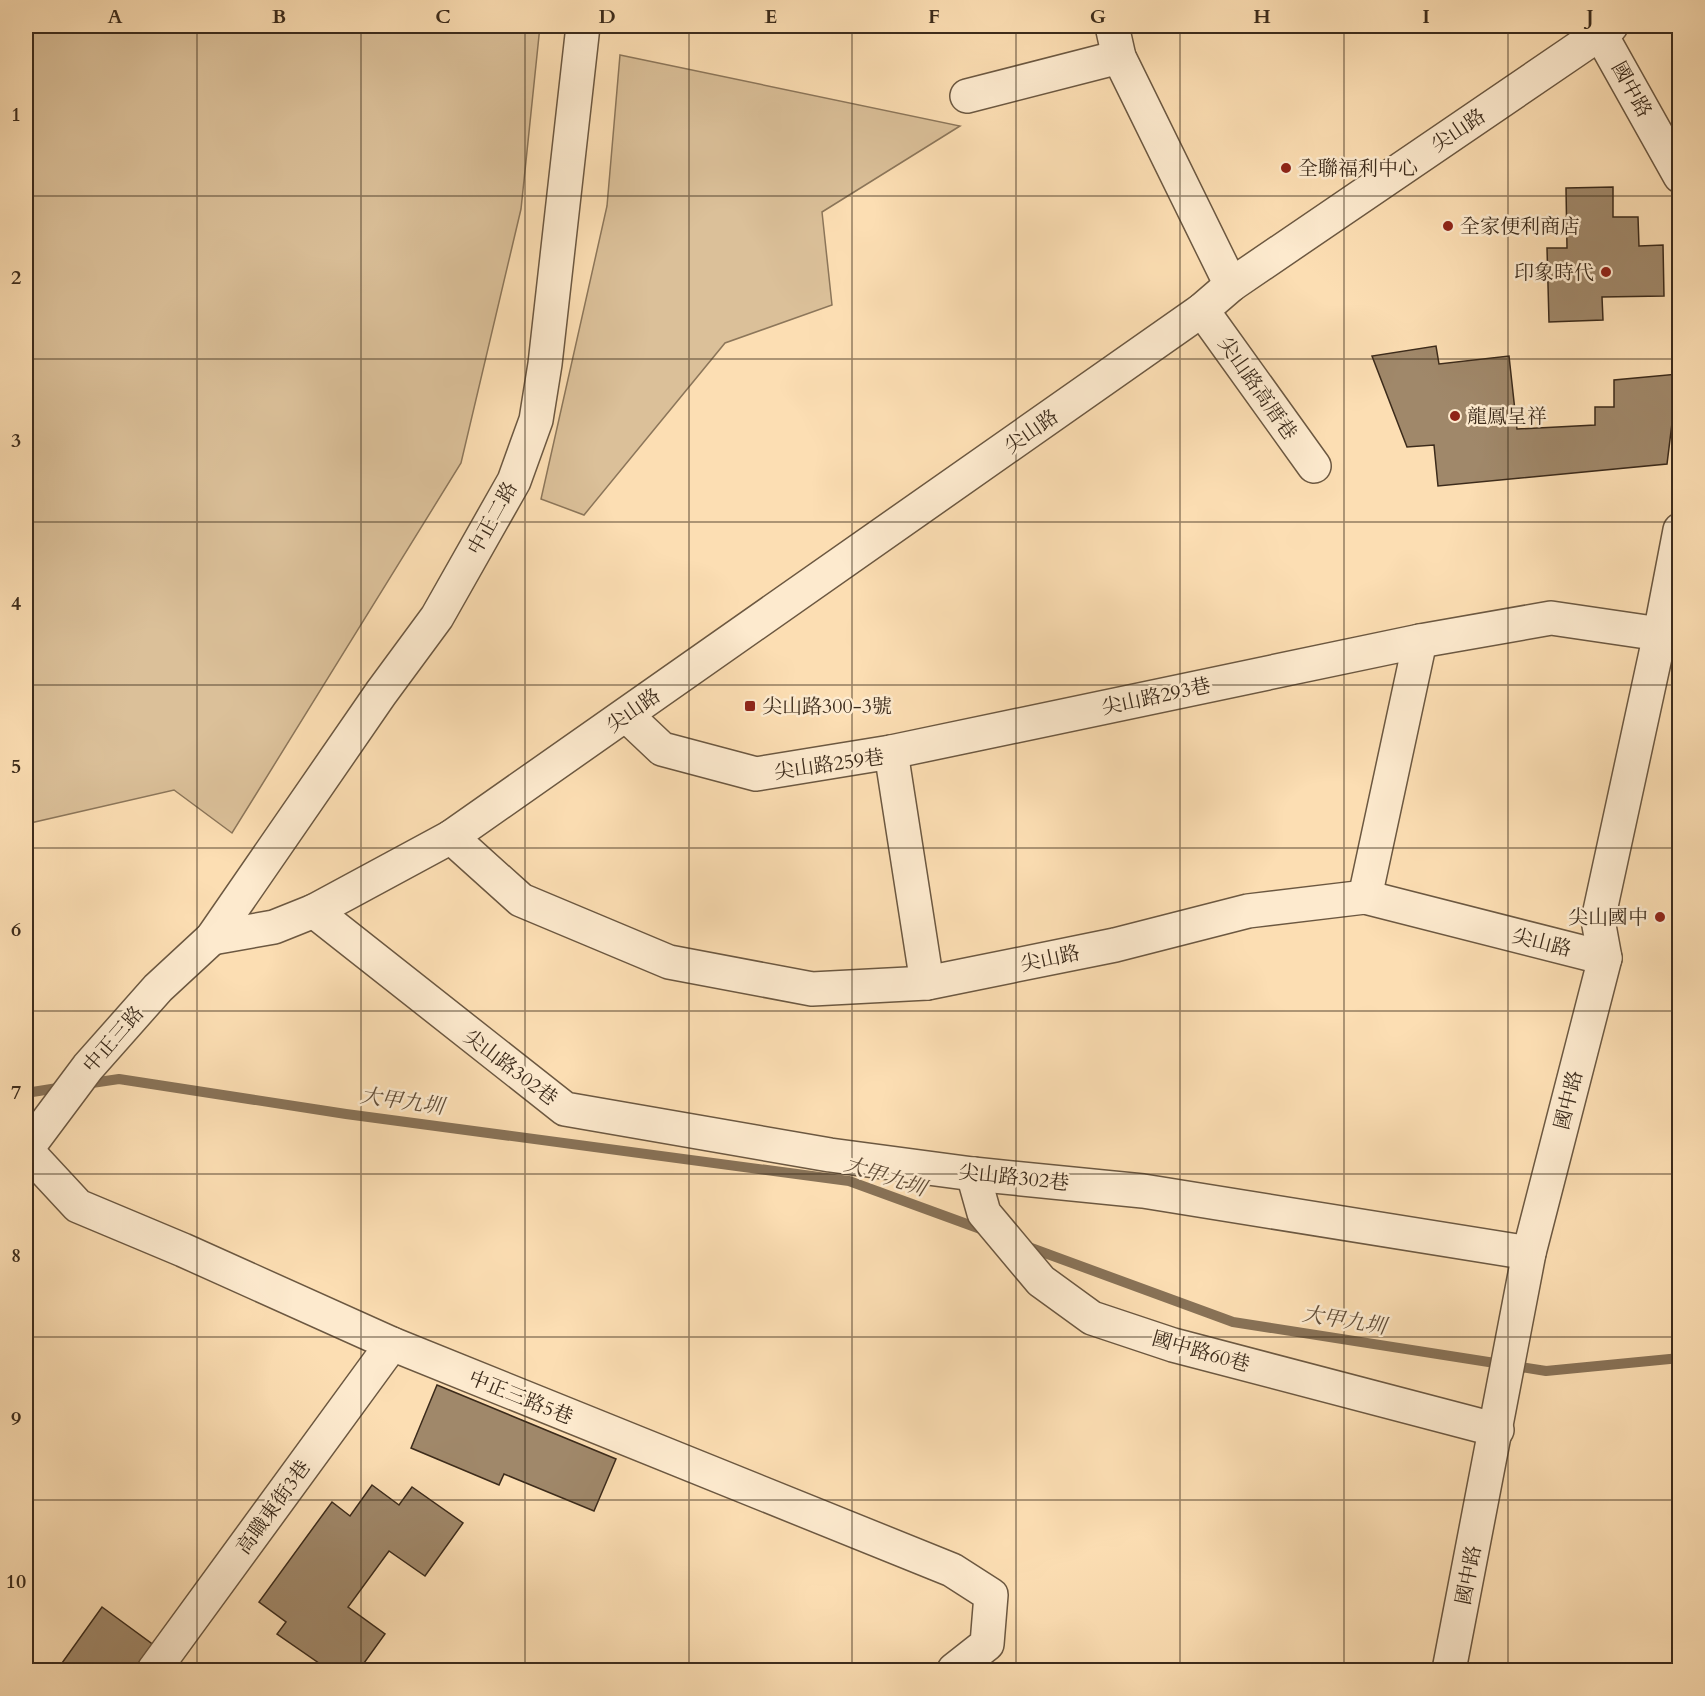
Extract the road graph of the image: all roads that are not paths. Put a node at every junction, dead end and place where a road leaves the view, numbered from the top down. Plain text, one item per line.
1 (583, 26) edge
2 (1602, 28) edge
3 (1115, 41) edge
4 (967, 96) dead end
5 (1680, 176) edge
6 (1231, 285) junction
7 (1202, 310) junction
8 (1314, 466) dead end
9 (1680, 530) edge
10 (1660, 634) junction
11 (1420, 641) junction
12 (626, 715) junction
13 (891, 752) junction
14 (451, 837) junction
15 (1365, 897) junction
16 (314, 911) junction
17 (212, 938) junction
18 (1605, 958) junction
19 (927, 983) junction
20 (26, 1150) edge
21 (973, 1174) junction
22 (1529, 1253) junction
23 (392, 1344) junction
24 (1497, 1430) junction
25 (154, 1671) edge
26 (954, 1671) edge
27 (1449, 1671) edge

1 - 17 street, 中正二路
2 - 5 street, 國中路
2 - 6 street, 尖山路
3 - 4 street
3 - 6 street
6 - 7 street, 尖山路
7 - 8 street, 尖山路高厝巷
7 - 12 street, 尖山路
9 - 10 street, 國中路
10 - 11 street, 尖山路293巷
10 - 18 street, 國中路
11 - 13 street, 尖山路293巷
11 - 15 street
12 - 13 street, 尖山路259巷
12 - 14 street, 尖山路
13 - 19 street, 尖山路259巷
14 - 16 street, 尖山路
14 - 19 street, 尖山路
15 - 18 street, 尖山路
15 - 19 street, 尖山路
16 - 17 street, 尖山路
16 - 21 street, 尖山路302巷
17 - 20 street, 中正三路
18 - 22 street, 國中路
20 - 23 street, 中正三路5巷
21 - 22 street, 尖山路302巷
21 - 24 street, 國中路60巷
22 - 24 street, 國中路
23 - 25 street, 高職東街3巷
23 - 26 street, 中正三路5巷
24 - 27 street, 國中路

